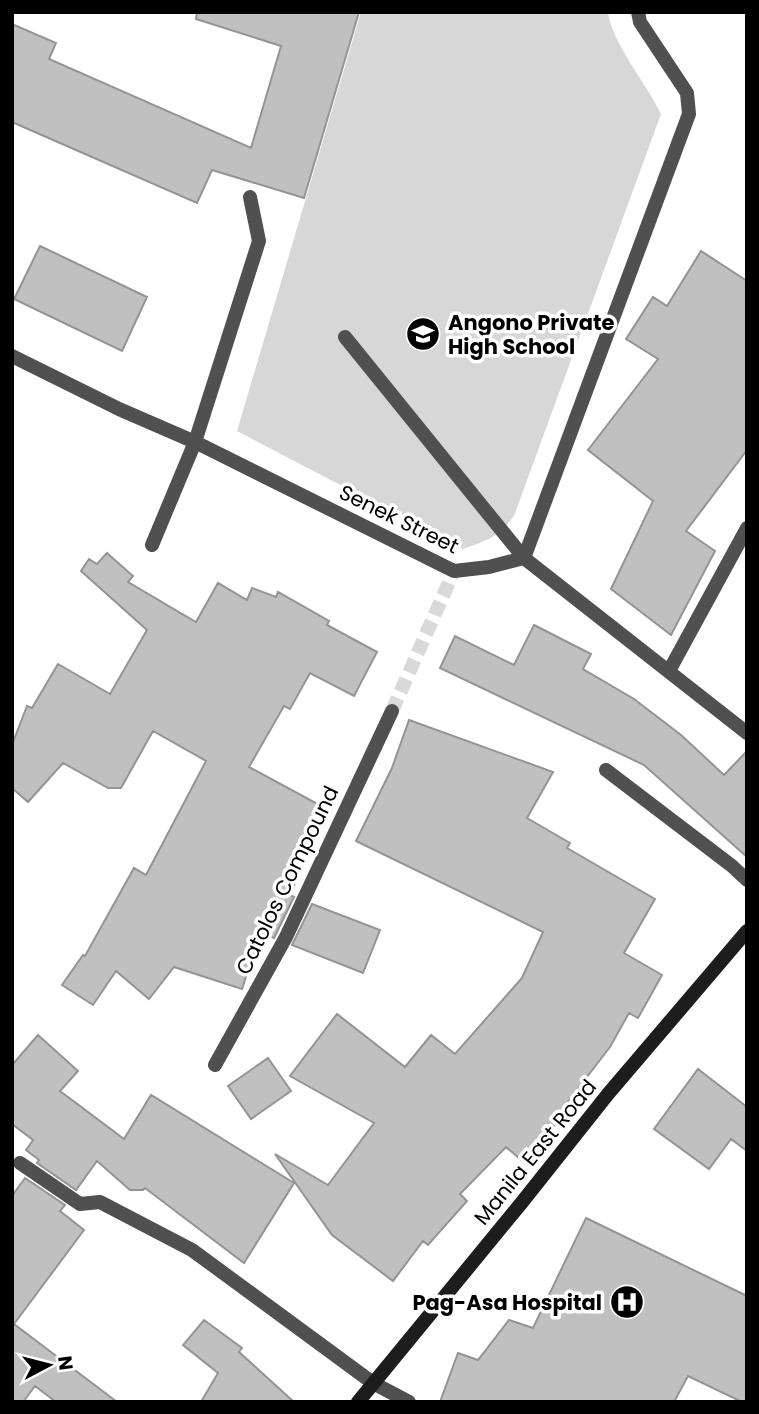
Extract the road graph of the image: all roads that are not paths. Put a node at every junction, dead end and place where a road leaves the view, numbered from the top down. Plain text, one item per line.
1 (638, 12) edge
2 (250, 197) dead end
3 (345, 337) dead end
4 (12, 356) edge
5 (195, 442) junction
6 (747, 528) edge
7 (152, 545) dead end
8 (524, 558) junction
9 (669, 671) junction
10 (392, 711) tunnel mouth
11 (747, 733) edge
12 (606, 770) dead end
13 (747, 880) edge
14 (747, 931) edge
15 (215, 1065) dead end
16 (20, 1163) dead end
17 (373, 1383) junction
18 (358, 1402) edge
19 (409, 1402) edge

1 - 8 street
2 - 5 street
3 - 8 street
4 - 5 street, Senek Street
5 - 7 street
5 - 8 street, Senek Street
6 - 9 street
8 - 9 street
9 - 11 street
10 - 15 street, Catolos Compound
12 - 13 street
14 - 17 main road, Manila East Road
16 - 17 street
17 - 18 main road, Manila East Road
17 - 19 street

